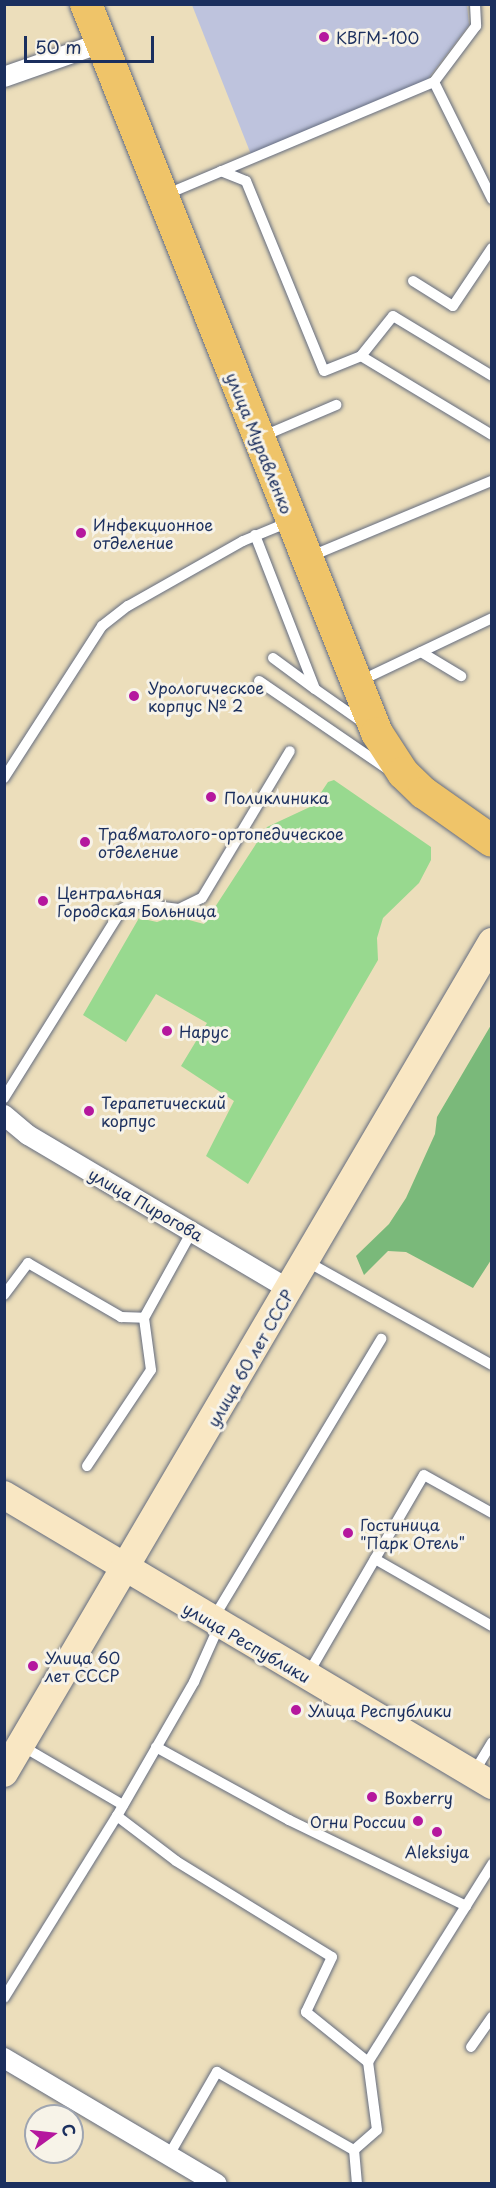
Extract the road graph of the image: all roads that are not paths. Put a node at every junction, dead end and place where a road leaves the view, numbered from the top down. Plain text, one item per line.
1 (86, 4) edge
2 (475, 4) edge
3 (101, 43) junction
4 (4, 77) edge
5 (434, 82) junction
6 (221, 171) junction
7 (162, 196) junction
8 (492, 199) edge
9 (492, 248) edge
10 (413, 281) dead end
11 (361, 356) junction
12 (492, 376) edge
13 (336, 405) dead end
14 (492, 435) edge
15 (258, 438) junction
16 (492, 482) edge
17 (291, 521) junction
18 (255, 535) junction
19 (306, 559) junction
20 (492, 618) edge
21 (421, 652) junction
22 (273, 658) dead end
23 (461, 676) dead end
24 (259, 681) dead end
25 (357, 683) junction
26 (315, 689) junction
27 (378, 733) junction
28 (290, 751) dead end
29 (4, 778) edge
30 (424, 793) junction
31 (492, 841) edge
32 (492, 942) edge
33 (4, 1098) edge
34 (4, 1115) edge
35 (192, 1231) junction
36 (306, 1261) junction
37 (290, 1290) junction
38 (4, 1295) edge
39 (144, 1317) junction
40 (381, 1339) dead end
41 (492, 1365) edge
42 (87, 1466) dead end
43 (4, 1496) edge
44 (492, 1513) edge
45 (375, 1559) junction
46 (125, 1570) junction
47 (215, 1624) junction
48 (492, 1626) edge
49 (306, 1677) junction
50 (492, 1742) edge
51 (156, 1747) junction
52 (9, 1762) edge
53 (482, 1780) edge
54 (123, 1805) junction
55 (117, 1816) junction
56 (492, 1864) edge
57 (466, 1906) junction
58 (4, 1998) edge
59 (492, 2017) edge
60 (471, 2047) dead end
61 (4, 2058) edge
62 (368, 2062) junction
63 (354, 2150) junction
64 (170, 2155) junction
65 (217, 2184) edge
66 (357, 2184) edge

1 - 3 main road, улица Муравленко
2 - 5 lane
3 - 4 street
3 - 7 main road, улица Муравленко
5 - 6 lane
5 - 8 lane
6 - 7 lane
6 - 11 lane
7 - 15 main road, улица Муравленко
9 - 10 lane
11 - 12 lane
11 - 14 lane
13 - 15 lane
15 - 17 main road, улица Муравленко
16 - 19 lane
17 - 18 lane
17 - 19 main road, улица Муравленко
18 - 26 lane
18 - 29 lane
19 - 25 main road, улица Муравленко
20 - 21 lane
21 - 23 lane
21 - 25 lane
22 - 26 lane
24 - 30 lane
25 - 27 main road, улица Муравленко
26 - 27 lane
27 - 30 main road, улица Муравленко
28 - 33 lane
30 - 31 main road, улица Муравленко
32 - 36 main road, улица 60 лет СССР
34 - 35 street, улица Пирогова
35 - 37 street, улица Пирогова
35 - 39 lane
36 - 37 main road, улица 60 лет СССР
36 - 41 lane
37 - 46 main road, улица 60 лет СССР
38 - 39 lane
39 - 42 lane
40 - 47 lane
43 - 46 main road, улица Республики
44 - 45 lane
45 - 48 lane
45 - 49 lane
46 - 47 main road, улица Республики
46 - 52 main road, улица 60 лет СССР
47 - 49 main road, улица Республики
47 - 51 lane
49 - 53 main road, улица Республики
50 - 53 lane
51 - 54 lane
51 - 57 lane
52 - 54 lane
54 - 55 lane
55 - 58 lane
55 - 62 lane
56 - 57 lane
57 - 62 lane
59 - 60 lane
61 - 64 street
62 - 63 lane
63 - 64 lane
63 - 66 lane
64 - 65 street

